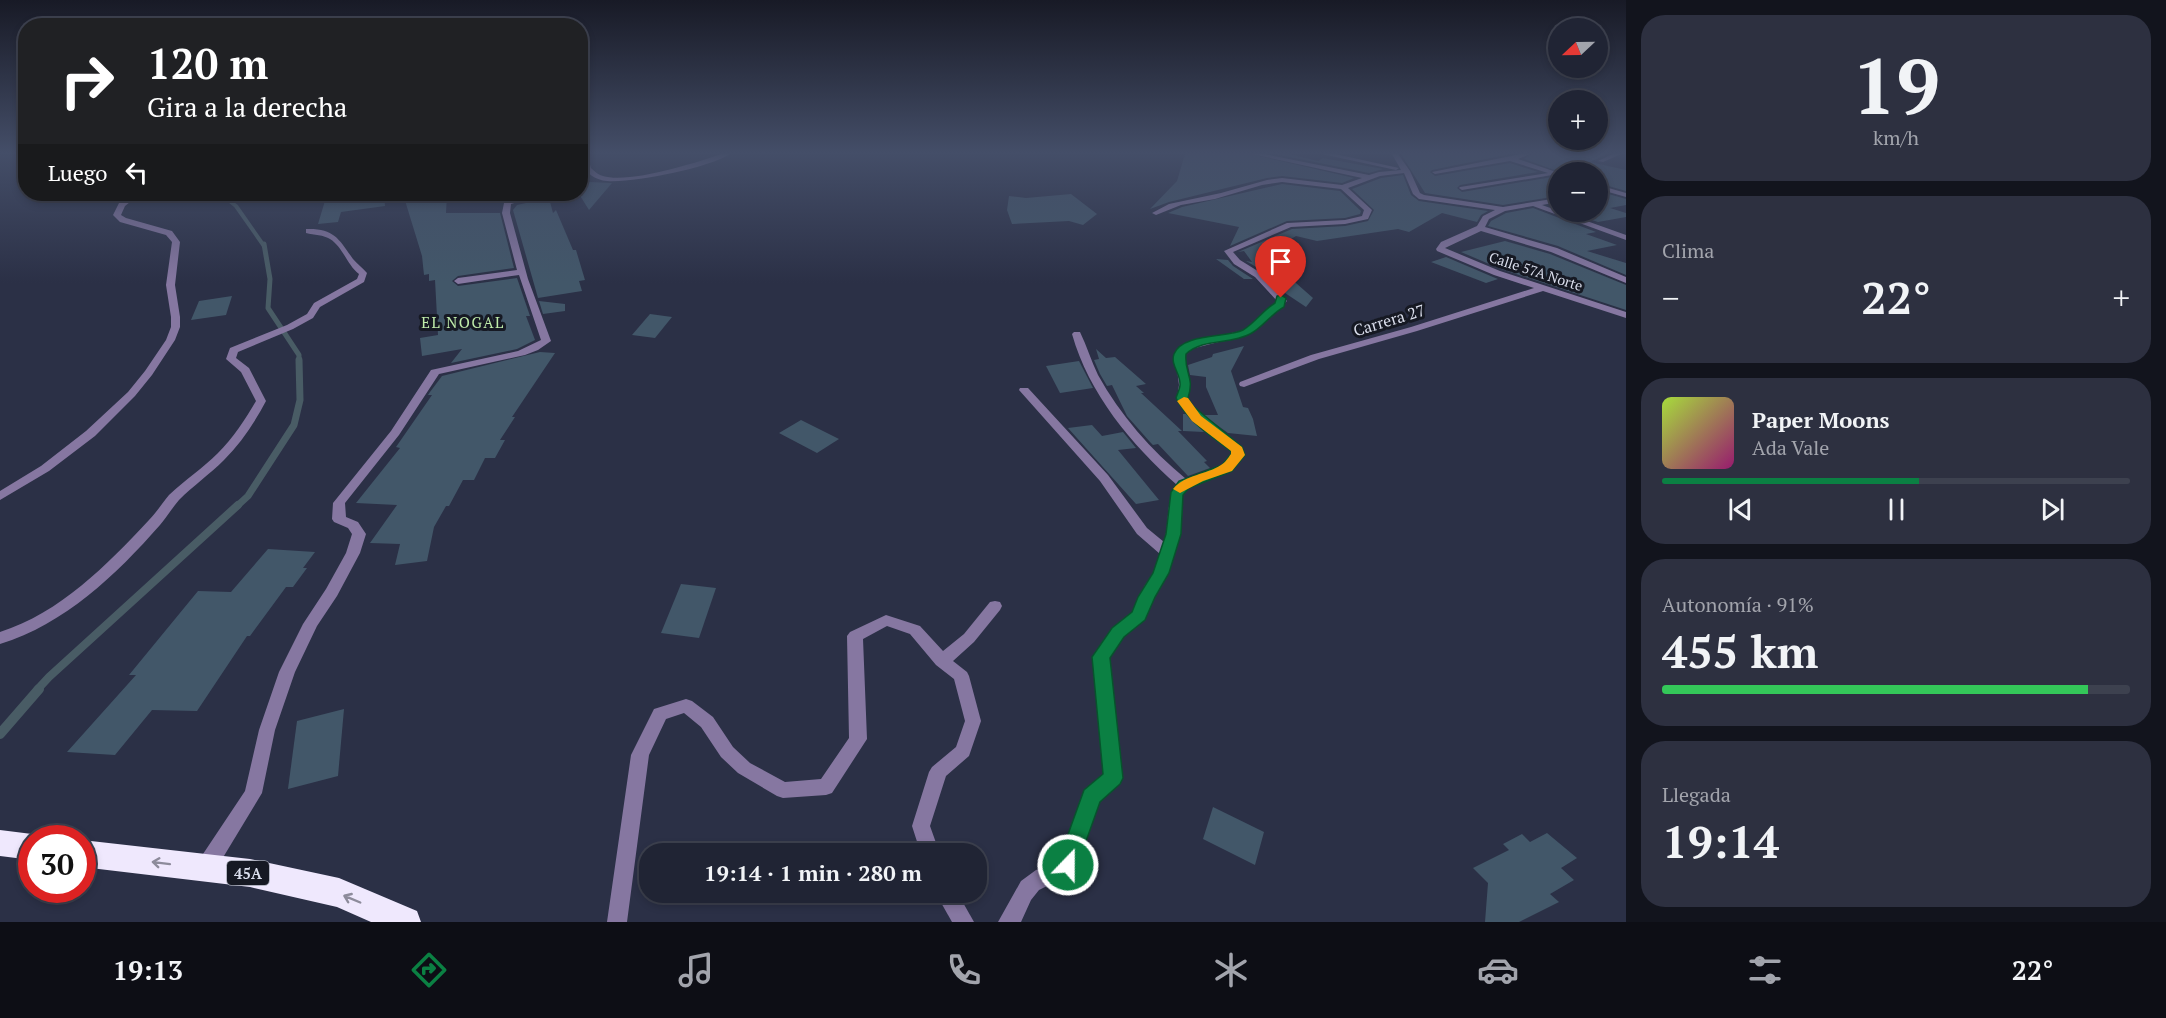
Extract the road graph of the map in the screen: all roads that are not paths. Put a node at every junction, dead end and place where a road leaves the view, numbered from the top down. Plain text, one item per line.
1 (1209, 197) edge
2 (1354, 197) edge
3 (1422, 197) edge
4 (127, 201) edge
5 (512, 201) edge
6 (1548, 202) edge
7 (1534, 204) junction
8 (1503, 209) junction
9 (1156, 213) dead end
10 (1480, 228) junction
11 (309, 231) dead end
12 (1625, 237) edge
13 (523, 272) junction
14 (1626, 280) edge
15 (458, 281) dead end
16 (1543, 287) junction
17 (1626, 315) edge
18 (1077, 334) dead end
19 (1244, 384) dead end
20 (1024, 390) dead end
21 (1184, 484) junction
22 (0, 496) edge
23 (1167, 552) junction
24 (995, 606) dead end
25 (0, 638) edge
26 (942, 661) junction
27 (0, 843) edge
28 (927, 843) edge
29 (18, 845) edge
30 (96, 855) edge
31 (205, 868) junction
32 (951, 903) edge
33 (406, 922) edge
34 (617, 922) edge
35 (964, 922) edge
36 (1008, 922) edge

1 - 9 street
2 - 21 street
3 - 8 street
4 - 22 street
5 - 13 street
6 - 7 street
7 - 8 street
7 - 12 street
8 - 10 street
10 - 14 street
10 - 16 street, Calle 57A Norte
11 - 25 street
13 - 15 street
13 - 31 street
16 - 17 street, Calle 57A Norte
16 - 19 street, Carrera 27
18 - 21 street
20 - 23 street
21 - 23 street
23 - 36 street
24 - 26 street
26 - 28 street
26 - 34 street
27 - 29 highway
31 -> 30 highway, 45A
33 -> 31 highway, 45A
32 - 35 street

